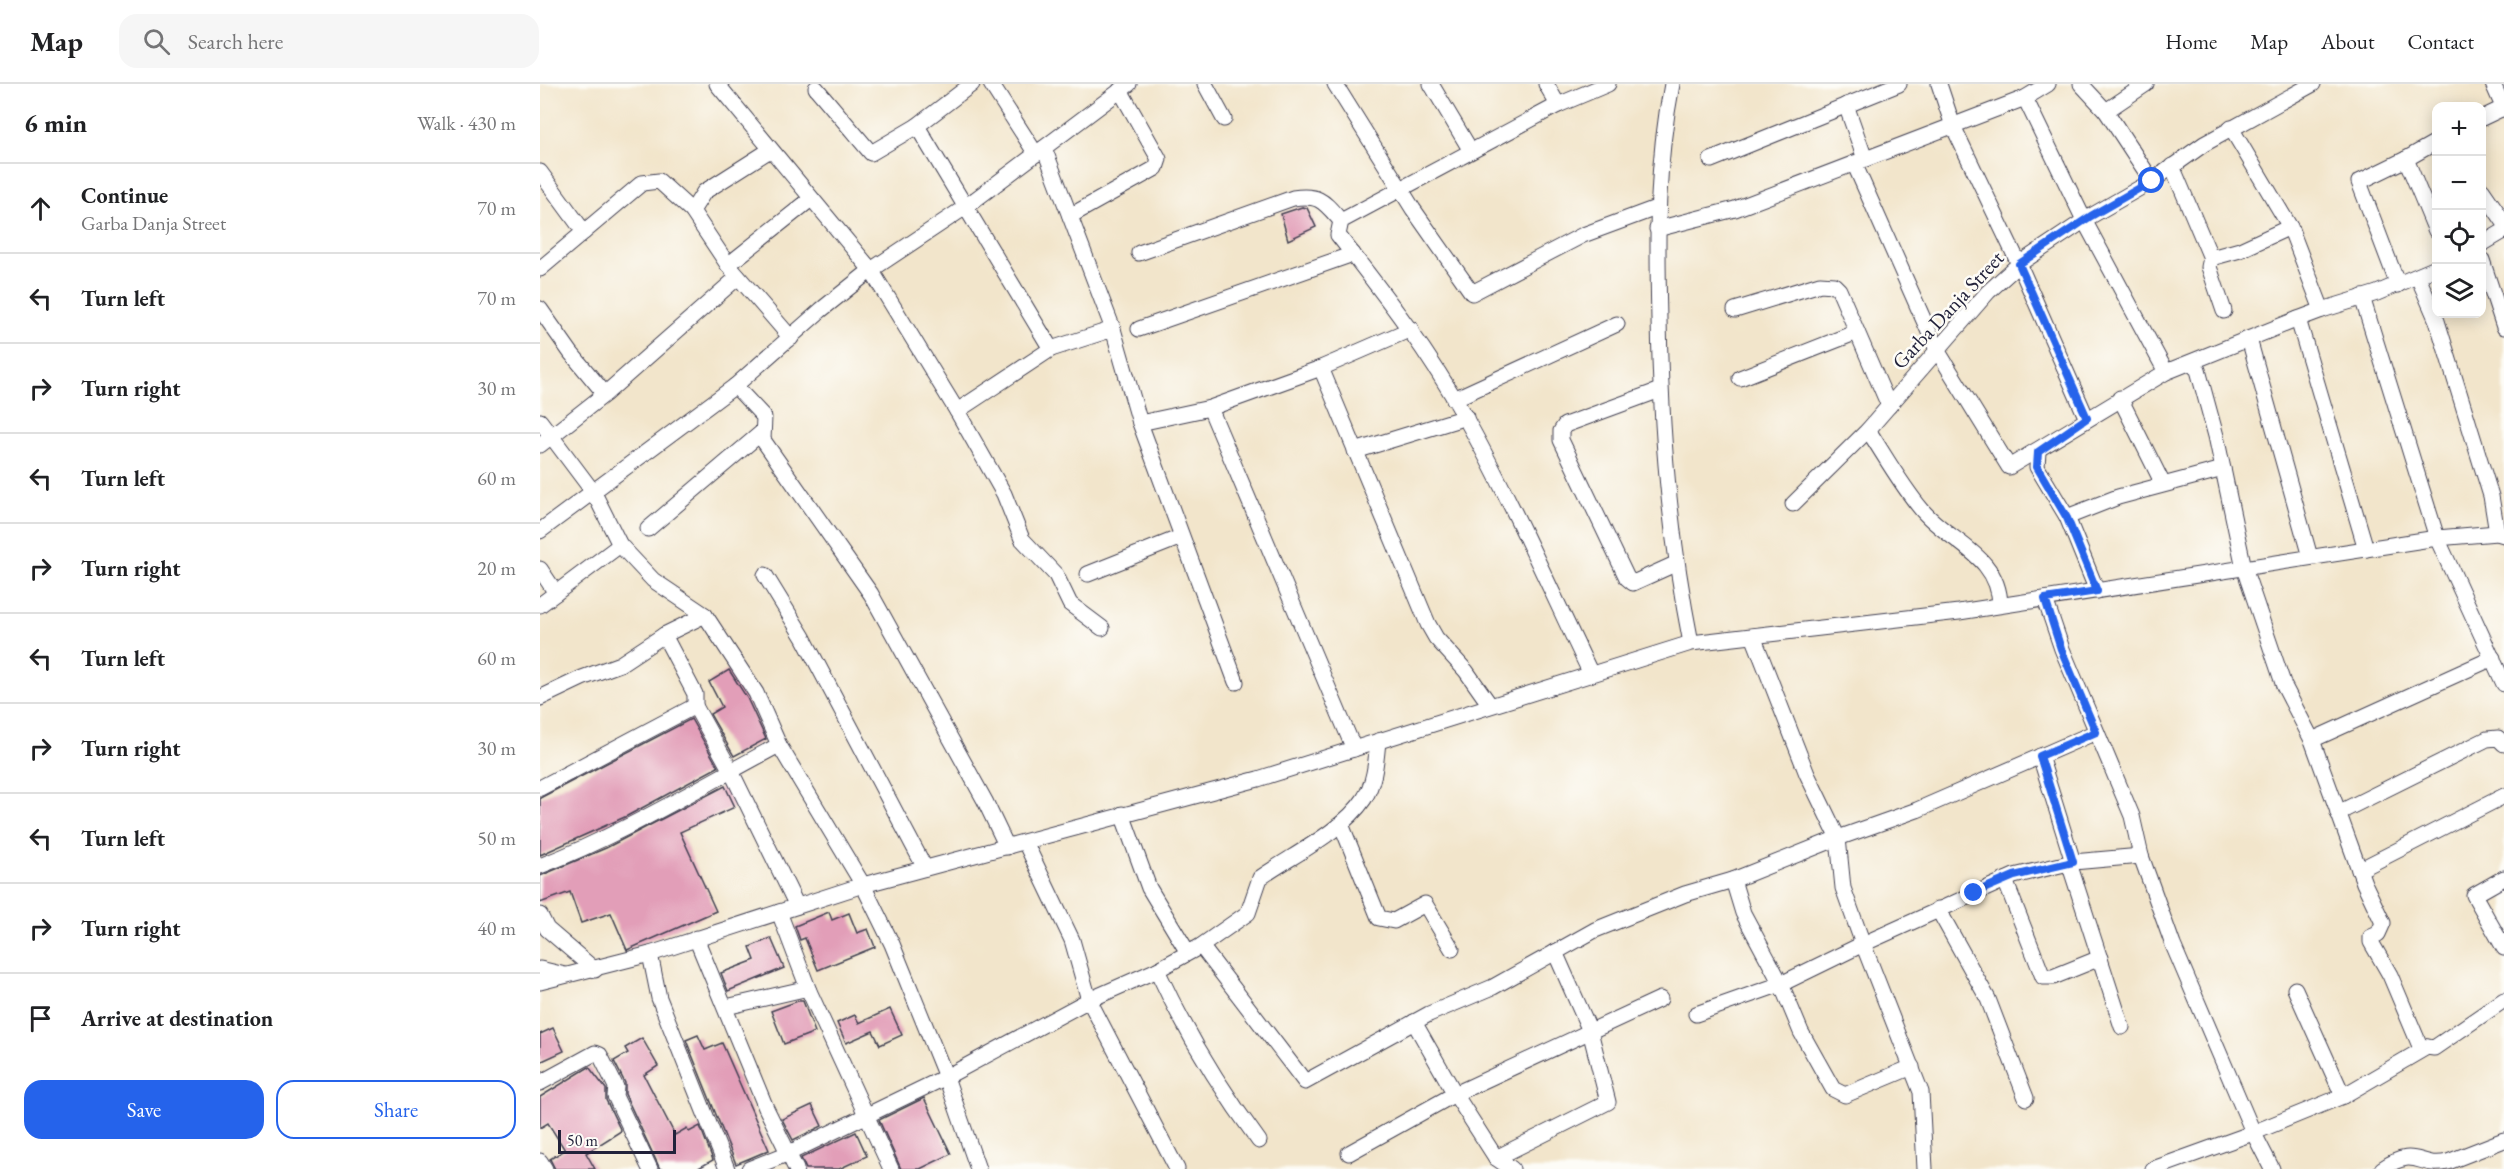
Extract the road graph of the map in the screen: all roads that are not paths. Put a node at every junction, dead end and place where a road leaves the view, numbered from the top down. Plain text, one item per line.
1 (717, 84) edge
2 (972, 84) edge
3 (991, 84) edge
4 (1205, 84) edge
5 (1335, 84) edge
6 (1431, 84) edge
7 (1546, 84) edge
8 (1605, 84) edge
9 (1672, 84) edge
10 (1899, 84) edge
11 (1939, 84) edge
12 (2048, 84) edge
13 (2081, 84) edge
14 (2146, 84) edge
15 (2312, 84) edge
16 (2493, 84) edge
17 (1125, 87) edge
18 (816, 88) dead end
19 (2025, 98) junction
20 (1558, 105) junction
21 (1846, 105) junction
22 (2504, 108) edge
23 (2106, 111) junction
24 (2486, 116) edge
25 (1224, 119) dead end
26 (917, 126) junction
27 (1953, 126) junction
28 (2231, 128) junction
29 (2432, 144) edge
30 (770, 150) junction
31 (1040, 151) junction
32 (1471, 152) junction
33 (2406, 159) junction
34 (1711, 160) dead end
35 (1860, 161) junction
36 (2172, 166) junction
37 (540, 172) edge
38 (2152, 181) junction
39 (1401, 188) junction
40 (2486, 197) edge
41 (811, 199) junction
42 (964, 208) junction
43 (1656, 208) junction
44 (692, 211) junction
45 (1070, 216) junction
46 (2084, 220) junction
47 (1341, 221) junction
48 (2432, 221) edge
49 (2504, 222) edge
50 (2290, 227) junction
51 (1657, 229) junction
52 (2504, 231) edge
53 (584, 232) junction
54 (2486, 241) edge
55 (1139, 253) dead end
56 (1353, 254) junction
57 (2211, 258) junction
58 (2019, 264) junction
59 (2482, 264) edge
60 (540, 269) edge
61 (870, 270) junction
62 (2432, 270) edge
63 (733, 271) junction
64 (2418, 277) junction
65 (2398, 285) junction
66 (2362, 297) junction
67 (540, 309) edge
68 (1735, 310) dead end
69 (2322, 310) junction
70 (2224, 311) dead end
71 (2298, 319) junction
72 (1617, 324) dead end
73 (2504, 327) edge
74 (1113, 329) junction
75 (1139, 329) dead end
76 (1411, 329) junction
77 (1857, 332) junction
78 (791, 338) junction
79 (2250, 339) junction
80 (1051, 349) junction
81 (1937, 350) junction
82 (2192, 364) junction
83 (1321, 368) junction
84 (2166, 372) junction
85 (1740, 378) dead end
86 (735, 386) junction
87 (1660, 390) junction
88 (605, 394) junction
89 (2120, 398) junction
90 (1454, 399) junction
91 (1889, 406) junction
92 (1209, 408) junction
93 (957, 411) junction
94 (1466, 417) junction
95 (2087, 418) junction
96 (540, 421) edge
97 (1140, 423) junction
98 (1868, 430) junction
99 (761, 433) junction
100 (545, 440) edge
101 (1354, 452) junction
102 (2038, 452) junction
103 (2223, 469) junction
104 (2163, 484) junction
105 (594, 493) junction
106 (1793, 504) dead end
107 (2067, 518) junction
108 (648, 529) dead end
109 (540, 531) edge
110 (2501, 534) edge
111 (1181, 537) junction
112 (2437, 538) junction
113 (620, 545) junction
114 (2366, 549) junction
115 (2310, 557) junction
116 (1675, 564) junction
117 (2244, 568) junction
118 (540, 569) edge
119 (1088, 574) dead end
120 (765, 575) dead end
121 (2097, 591) junction
122 (556, 593) junction
123 (2045, 599) junction
124 (540, 605) edge
125 (2000, 606) junction
126 (705, 615) junction
127 (1102, 628) dead end
128 (664, 635) junction
129 (1753, 636) junction
130 (1691, 644) junction
131 (2493, 658) junction
132 (1590, 674) junction
133 (1236, 682) dead end
134 (2504, 684) edge
135 (540, 698) edge
136 (1490, 705) junction
137 (695, 706) junction
138 (2096, 732) junction
139 (2312, 740) junction
140 (1378, 741) junction
141 (2504, 744) edge
142 (779, 746) junction
143 (1354, 748) junction
144 (2040, 756) junction
145 (731, 771) junction
146 (540, 788) edge
147 (2504, 796) edge
148 (2338, 813) junction
149 (1122, 814) junction
150 (1341, 824) junction
151 (1838, 838) junction
152 (1026, 842) junction
153 (1007, 847) junction
154 (2141, 856) junction
155 (2071, 863) junction
156 (540, 866) edge
157 (925, 868) junction
158 (2359, 870) junction
159 (2504, 878) edge
160 (1733, 880) junction
161 (2005, 880) junction
162 (863, 885) junction
163 (797, 906) junction
164 (1938, 909) junction
165 (779, 912) junction
166 (540, 915) edge
167 (696, 938) junction
168 (1863, 944) junction
169 (2504, 948) edge
170 (1194, 949) junction
171 (1452, 949) dead end
172 (1556, 952) junction
173 (650, 954) junction
174 (2100, 958) junction
175 (540, 969) edge
176 (595, 970) junction
177 (1157, 970) junction
178 (568, 976) junction
179 (540, 982) edge
180 (1781, 984) junction
181 (2295, 989) dead end
182 (809, 991) junction
183 (1660, 999) dead end
184 (1089, 1000) junction
185 (2504, 1000) edge
186 (726, 1007) junction
187 (1696, 1014) dead end
188 (1414, 1022) junction
189 (2122, 1027) dead end
190 (1590, 1031) junction
191 (2427, 1047) junction
192 (1912, 1067) junction
193 (946, 1077) junction
194 (540, 1083) edge
195 (1455, 1094) junction
196 (2343, 1096) junction
197 (2026, 1098) dead end
198 (866, 1115) junction
199 (2253, 1132) junction
200 (2504, 1140) edge
201 (1259, 1141) dead end
202 (789, 1153) junction
203 (1349, 1153) dead end
204 (1496, 1158) junction
205 (650, 1169) edge
206 (727, 1169) edge
207 (749, 1169) edge
208 (796, 1169) edge
209 (891, 1169) edge
210 (978, 1169) edge
211 (1177, 1169) edge
212 (1512, 1169) edge
213 (1925, 1169) edge
214 (2153, 1169) edge
215 (2272, 1169) edge
216 (2382, 1169) edge

1 - 30 street
2 - 26 street
3 - 31 street
4 - 25 street
5 - 39 street
6 - 32 street
7 - 20 street
8 - 20 street
9 - 43 street
10 - 21 street
11 - 27 street
12 - 19 street
13 - 23 street
14 - 23 street
15 - 28 street, Garba Danja Street
16 - 22 street
17 - 31 street
17 - 45 street
18 - 26 street
19 - 27 street
19 - 46 street
20 - 32 street
21 - 34 street
21 - 35 street
22 - 24 street
23 - 38 street
26 - 42 street
27 - 35 street
27 - 58 street
28 - 36 street, Garba Danja Street
28 - 50 street
29 - 33 street
30 - 41 street
30 - 44 street
31 - 42 street
31 - 45 street
32 - 39 street
33 - 48 street
33 - 65 street
35 - 51 street
35 - 81 street
36 - 38 street, Garba Danja Street
36 - 57 street
37 - 53 street
38 - 46 street, Garba Danja Street
39 - 43 street
39 - 47 street
40 - 49 street
41 - 61 street
41 - 63 street
42 - 61 street
42 - 80 street
43 - 51 street
44 - 53 street
44 - 63 street
45 - 74 street
46 - 58 street, Garba Danja Street
46 - 84 street
47 - 55 street
47 - 56 street
50 - 57 street
50 - 69 street
51 - 87 street
52 - 54 street
53 - 60 street
56 - 75 street
56 - 76 street
57 - 70 street
58 - 81 street, Garba Danja Street
58 - 95 street
59 - 73 street
61 - 78 street
61 - 93 street
62 - 64 street
63 - 78 street
63 - 88 street
64 - 65 street
64 - 110 street
65 - 66 street
66 - 69 street
66 - 112 street
67 - 88 street
68 - 77 street
69 - 71 street
71 - 79 street
71 - 114 street
72 - 90 street
74 - 80 street
74 - 97 street
76 - 83 street
76 - 90 street
77 - 85 street
77 - 91 street
78 - 86 street
79 - 82 street
79 - 115 street
80 - 93 street
81 - 91 street, Garba Danja Street
81 - 102 street
82 - 84 street
82 - 103 street
83 - 92 street
83 - 101 street
84 - 89 street
86 - 99 street
86 - 105 street
87 - 116 street
87 - 116 street
88 - 100 street
89 - 95 street
89 - 104 street
90 - 94 street
91 - 98 street, Garba Danja Street
92 - 97 street
92 - 143 street
93 - 127 street
94 - 101 street
94 - 132 street
95 - 102 street
96 - 100 street
97 - 111 street
98 - 106 street, Garba Danja Street
98 - 125 street
99 - 108 street
99 - 153 street
100 - 105 street
101 - 136 street
102 - 107 street
103 - 104 street
103 - 117 street
104 - 107 street
105 - 109 street
105 - 113 street
107 - 121 street
110 - 112 street
111 - 119 street
111 - 133 street
112 - 114 street
112 - 131 street
113 - 122 street
113 - 126 street
114 - 115 street
115 - 117 street
116 - 130 street
117 - 121 street
117 - 139 street
118 - 122 street
120 - 157 street
121 - 123 street
122 - 124 street
123 - 125 street
123 - 138 street
125 - 129 street
126 - 128 street
126 - 142 street
128 - 135 street
128 - 137 street
129 - 130 street
129 - 151 street
130 - 132 street
131 - 134 street
131 - 139 street
132 - 136 street
136 - 140 street
137 - 145 street
137 - 146 street
138 - 144 street
138 - 154 street
139 - 148 street
140 - 143 street
140 - 150 street
141 - 148 street
142 - 145 street
142 - 162 street
143 - 149 street
144 - 151 street
144 - 155 street
145 - 156 street
145 - 163 street
147 - 158 street
148 - 158 street
149 - 152 street
149 - 170 street
150 - 170 street
150 - 171 street
151 - 160 street
151 - 168 street
152 - 153 street
152 - 184 street
153 - 157 street
154 - 155 street
154 - 199 street
155 - 161 street
155 - 174 street
157 - 162 street
158 - 191 street
159 - 169 street
160 - 172 street
160 - 180 street
161 - 164 street
161 - 174 street
162 - 163 street
162 - 193 street
163 - 165 street
164 - 168 street
164 - 197 street
165 - 167 street
165 - 182 street
166 - 176 street
167 - 173 street
167 - 186 street
168 - 180 street
168 - 192 street
170 - 177 street
170 - 188 street
172 - 188 street
172 - 190 street
173 - 176 street
173 - 206 street
174 - 189 street
175 - 178 street
176 - 178 street
177 - 184 street
177 - 201 street
178 - 179 street
180 - 187 street
180 - 192 street
181 - 196 street
182 - 186 street
182 - 198 street
183 - 190 street
184 - 193 street
184 - 211 street
185 - 191 street
186 - 202 street
188 - 195 street
190 - 195 street
190 - 204 street
191 - 196 street
192 - 213 street
193 - 198 street
193 - 210 street
194 - 205 street
195 - 203 street
195 - 204 street
196 - 199 street
198 - 202 street
198 - 209 street
199 - 214 street
199 - 215 street
200 - 216 street
202 - 207 street
202 - 208 street
204 - 212 street

